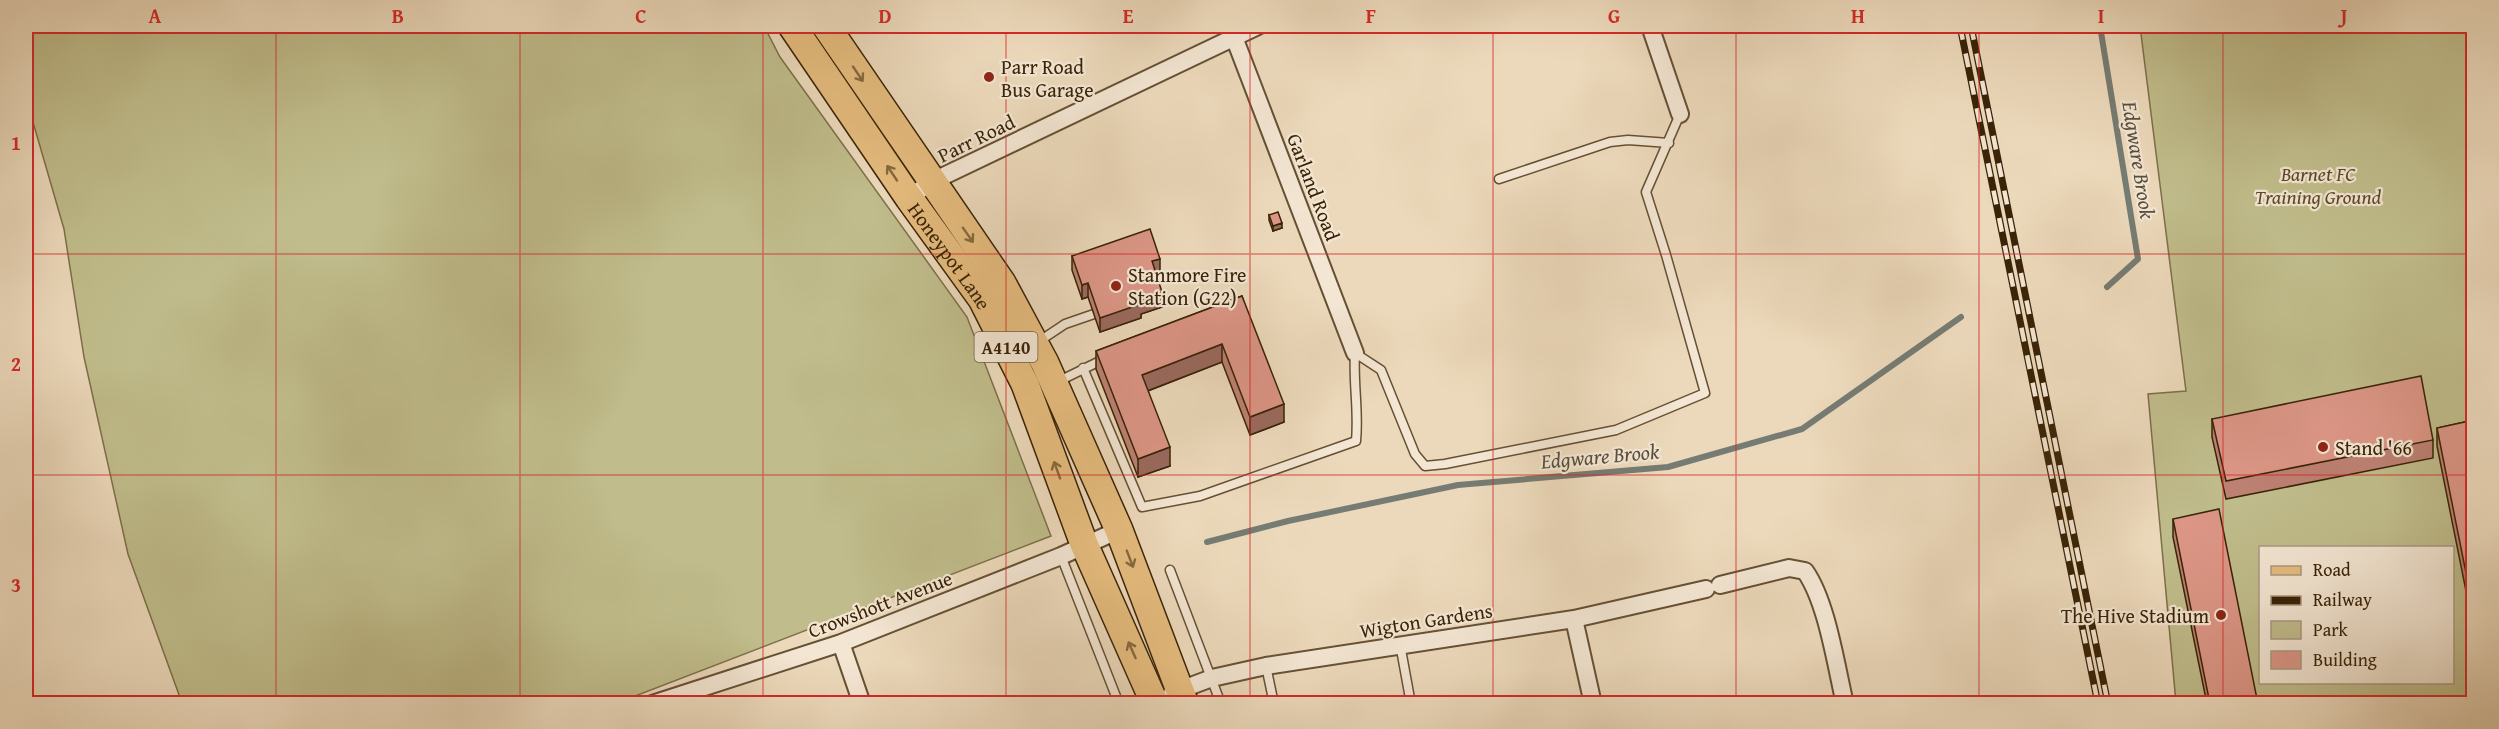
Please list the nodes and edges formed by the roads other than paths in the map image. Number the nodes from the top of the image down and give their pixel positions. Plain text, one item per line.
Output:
1 (792, 26) edge
2 (826, 26) edge
3 (1258, 26) edge
4 (1650, 26) edge
5 (1234, 37) junction
6 (1680, 114) joint
7 (1669, 143) junction
8 (1499, 179) dead end
9 (931, 182) junction
10 (909, 198) junction
11 (1094, 314) edge
12 (1035, 344) junction
13 (1355, 353) junction
14 (1102, 360) edge
15 (1083, 368) junction
16 (1042, 389) junction
17 (1119, 530) junction
18 (1072, 550) junction
19 (1170, 570) dead end
20 (1574, 619) junction
21 (842, 643) junction
22 (1400, 644) junction
23 (1266, 666) junction
24 (1212, 678) junction
25 (1183, 697) edge
26 (1155, 702) edge
27 (652, 704) edge
28 (862, 704) edge
29 (1119, 704) edge
30 (1221, 704) edge
31 (1274, 704) edge
32 (1411, 704) edge
33 (1593, 704) edge
34 (1845, 704) edge

10 -> 1 main road, Honeypot Lane / A4140
2 -> 9 main road, Honeypot Lane / A4140
3 - 5 street, Parr Road
4 - 6 street
5 - 9 street, Parr Road
5 - 13 street, Garland Road
6 - 7 lane
7 - 8 lane
7 - 13 lane
9 - 10 street, Parr Road
9 -> 12 main road, Honeypot Lane / A4140
10 - 16 main road, Honeypot Lane / A4140
11 - 12 lane
12 - 16 main road, Honeypot Lane / A4140
13 - 15 lane
14 - 15 lane
15 - 16 lane
16 - 17 main road, Honeypot Lane / A4140
18 -> 16 main road, Honeypot Lane / A4140
17 - 18 street, Crowshott Avenue
17 -> 25 main road, Honeypot Lane / A4140
18 - 21 street, Crowshott Avenue
26 -> 18 main road, Honeypot Lane / A4140
18 - 29 lane
19 - 24 lane
20 - 22 street, Wigton Gardens
20 - 33 street
20 - 34 street, Wigton Gardens
21 - 27 street, Crowshott Avenue
21 - 28 street
22 - 23 street, Wigton Gardens
22 - 32 lane
23 - 24 street, Wigton Gardens
23 - 31 lane
24 - 25 street, Wigton Gardens
24 - 30 lane
25 - 26 street, Wigton Gardens

